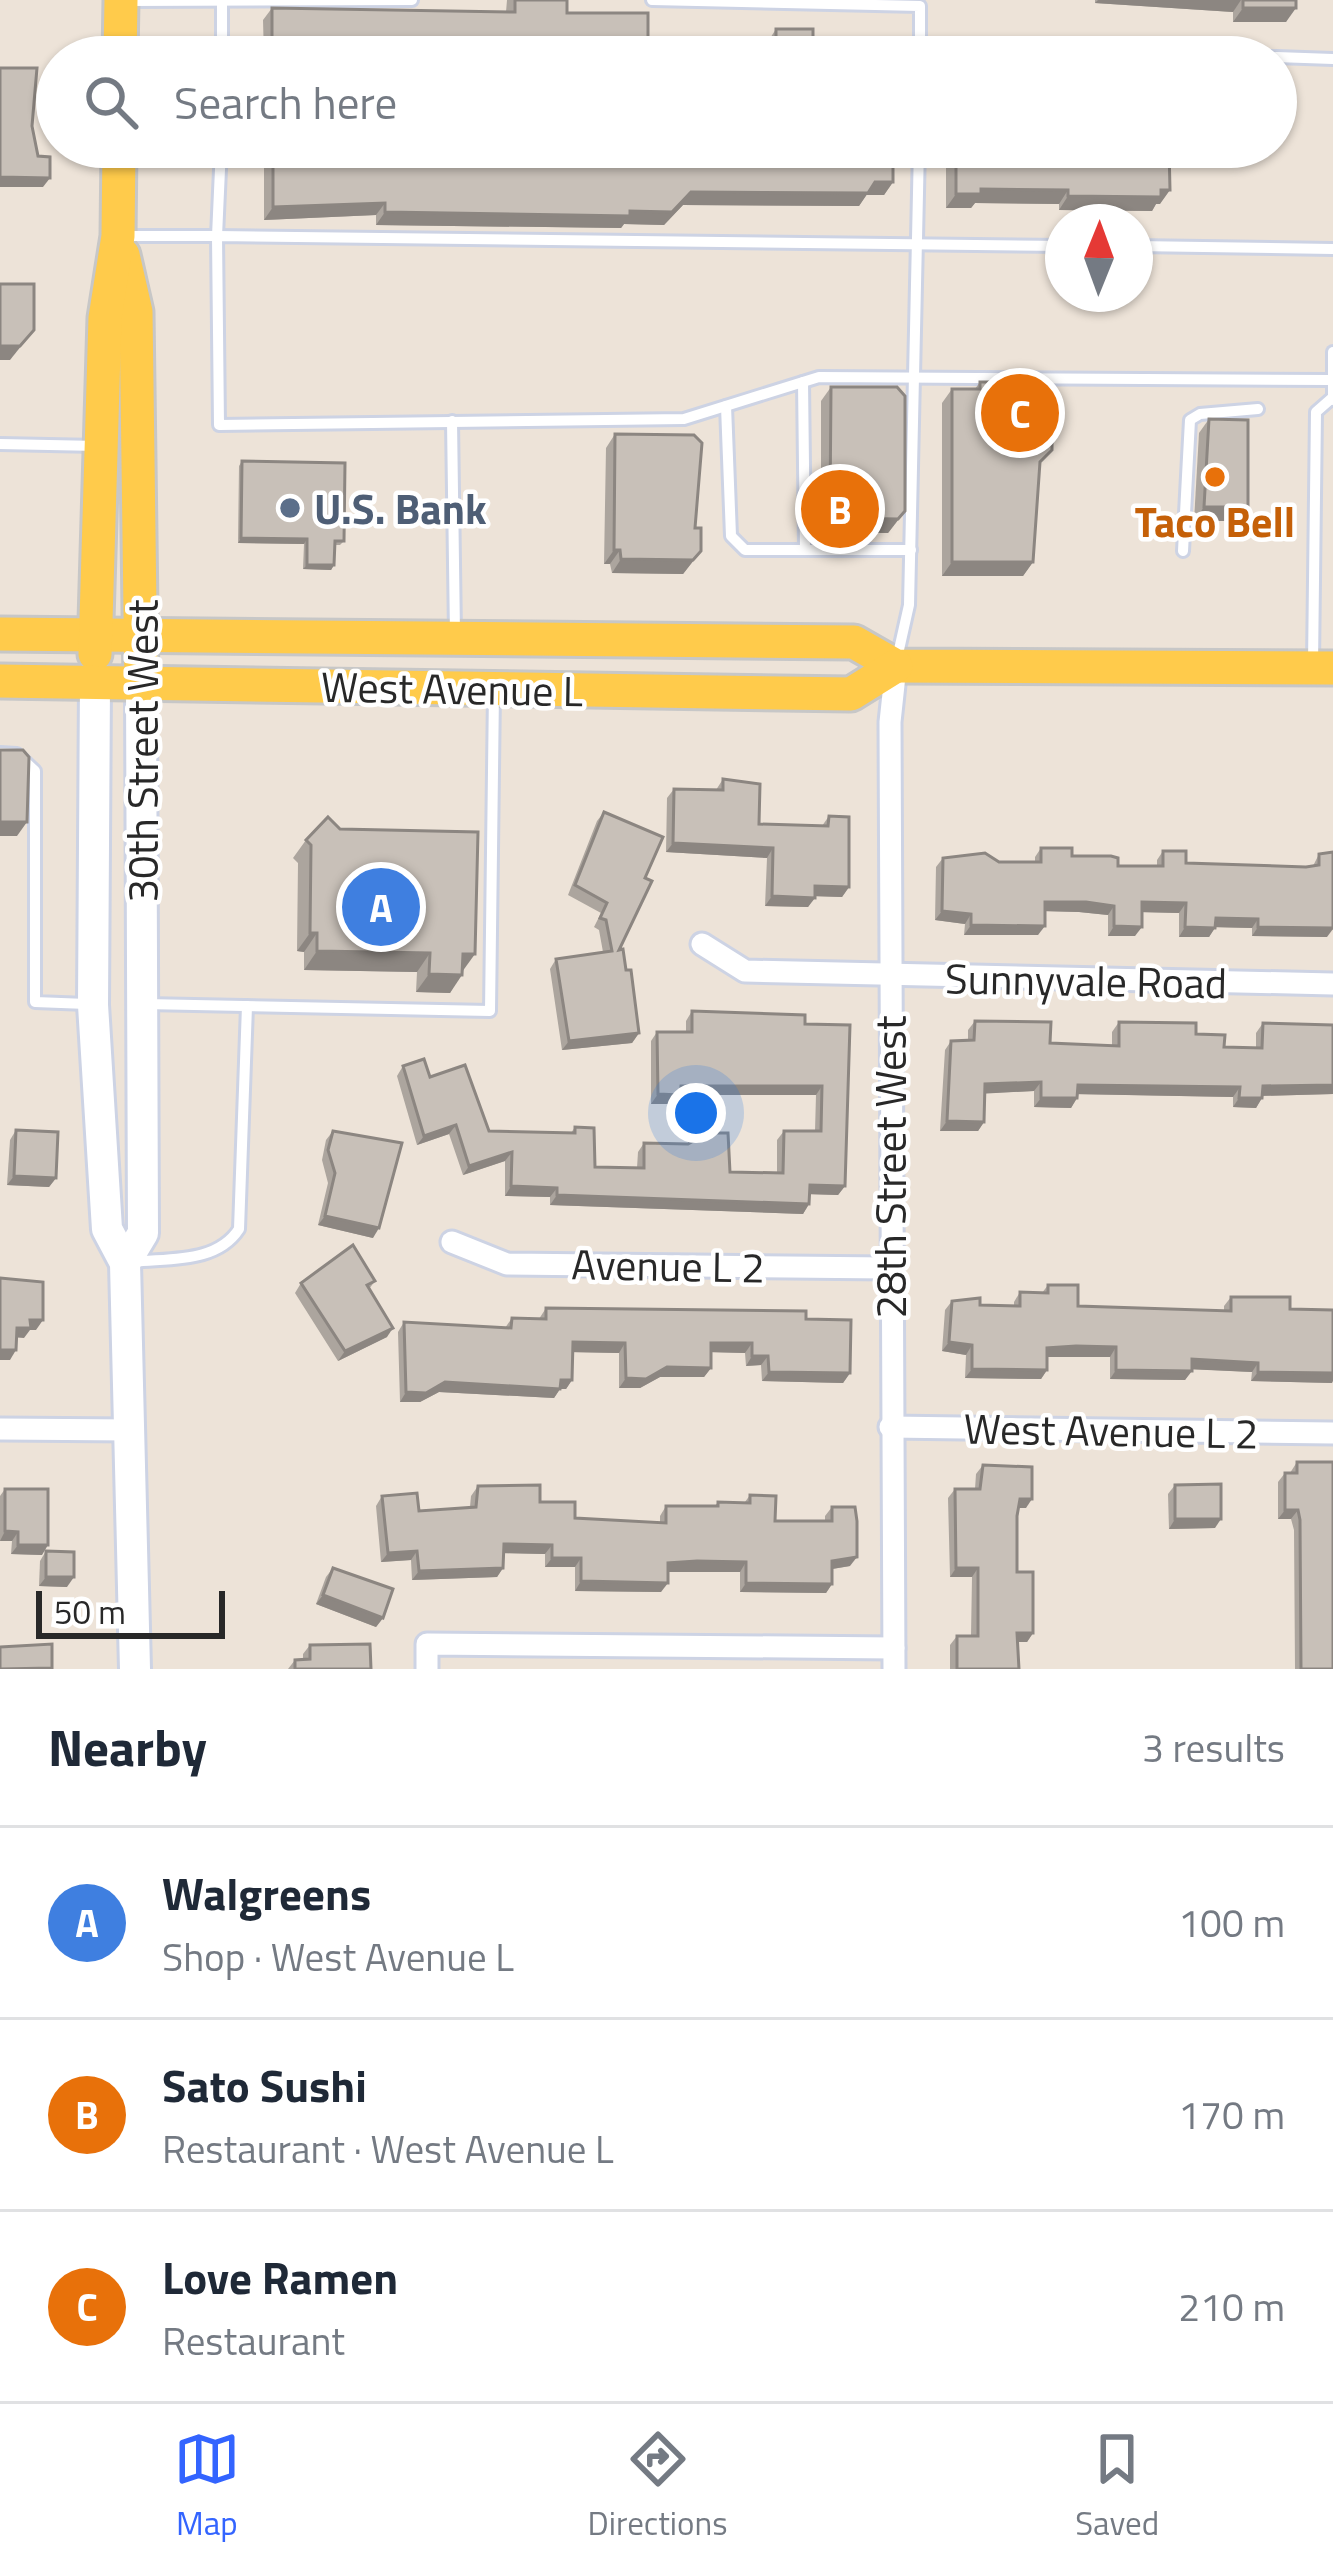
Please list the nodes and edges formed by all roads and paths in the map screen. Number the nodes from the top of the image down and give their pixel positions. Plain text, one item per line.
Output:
1 (412, 0) edge
2 (652, 0) edge
3 (121, 1) edge
4 (223, 1) edge
5 (120, 36) edge
6 (222, 36) edge
7 (920, 36) edge
8 (1297, 58) edge
9 (1333, 59) edge
10 (119, 168) edge
11 (220, 168) edge
12 (919, 168) edge
13 (118, 236) junction
14 (217, 236) junction
15 (918, 244) junction
16 (1045, 246) edge
17 (1153, 246) edge
18 (1333, 249) edge
19 (1333, 352) edge
20 (917, 377) junction
21 (1332, 380) edge
22 (803, 382) junction
23 (1332, 399) edge
24 (726, 406) junction
25 (1258, 409) dead end
26 (452, 422) junction
27 (0, 444) edge
28 (101, 446) junction
29 (805, 549) junction
30 (910, 550) junction
31 (1183, 551) dead end
32 (0, 634) edge
33 (95, 634) junction
34 (143, 634) junction
35 (455, 639) junction
36 (896, 666) junction
37 (1323, 668) edge
38 (0, 681) edge
39 (95, 683) junction
40 (141, 684) junction
41 (494, 688) junction
42 (0, 752) edge
43 (702, 944) dead end
44 (892, 977) junction
45 (1333, 985) edge
46 (142, 1004) junction
47 (93, 1005) junction
48 (247, 1006) junction
49 (452, 1242) dead end
50 (124, 1263) junction
51 (888, 1268) junction
52 (890, 1426) junction
53 (0, 1429) edge
54 (131, 1430) junction
55 (1333, 1433) edge
56 (894, 1659) edge
57 (135, 1669) edge
58 (428, 1669) edge

1 - 4 lane
2 - 7 lane
3 - 4 lane
3 - 5 main road
4 - 6 lane
8 - 9 lane
10 - 13 main road, 30th Street West
11 - 14 lane
12 - 15 lane
13 - 14 lane
13 - 28 main road, 30th Street West
13 - 34 main road, 30th Street West
14 - 15 lane
14 - 26 lane
15 - 16 lane
15 - 20 lane
17 - 18 lane
19 - 21 lane
20 - 21 lane
20 - 22 lane
20 - 30 lane
21 - 23 lane
22 - 24 lane
22 - 29 lane
23 - 37 lane
24 - 26 lane
24 - 29 lane
25 - 31 lane
26 - 35 lane
27 - 28 lane
28 - 33 main road, 30th Street West
29 - 30 lane
30 - 36 lane
32 - 33 main road, West Avenue L
33 - 34 main road, West Avenue L
33 - 39 main road, 30th Street West
34 - 35 main road, West Avenue L
34 - 40 main road, 30th Street West
35 - 36 main road, West Avenue L
36 - 37 main road, West Avenue L
36 - 41 main road, West Avenue L
36 - 44 street, 28th Street West
38 - 39 main road, West Avenue L
39 - 40 main road, West Avenue L
39 - 47 main road, 30th Street West
40 - 41 main road, West Avenue L
40 - 46 main road, 30th Street West
41 - 48 lane
42 - 47 lane
43 - 44 street, Sunnyvale Road
44 - 45 street, Sunnyvale Road
44 - 51 street, 28th Street West
46 - 48 lane
46 - 50 main road, 30th Street West
47 - 50 main road, 30th Street West
48 - 50 lane
49 - 51 street, Avenue L 2
50 - 54 main road, 30th Street West
51 - 52 street, 28th Street West
52 - 55 street, West Avenue L 2
52 - 56 street, 28th Street West
53 - 54 street
54 - 57 main road, 30th Street West
56 - 58 street

